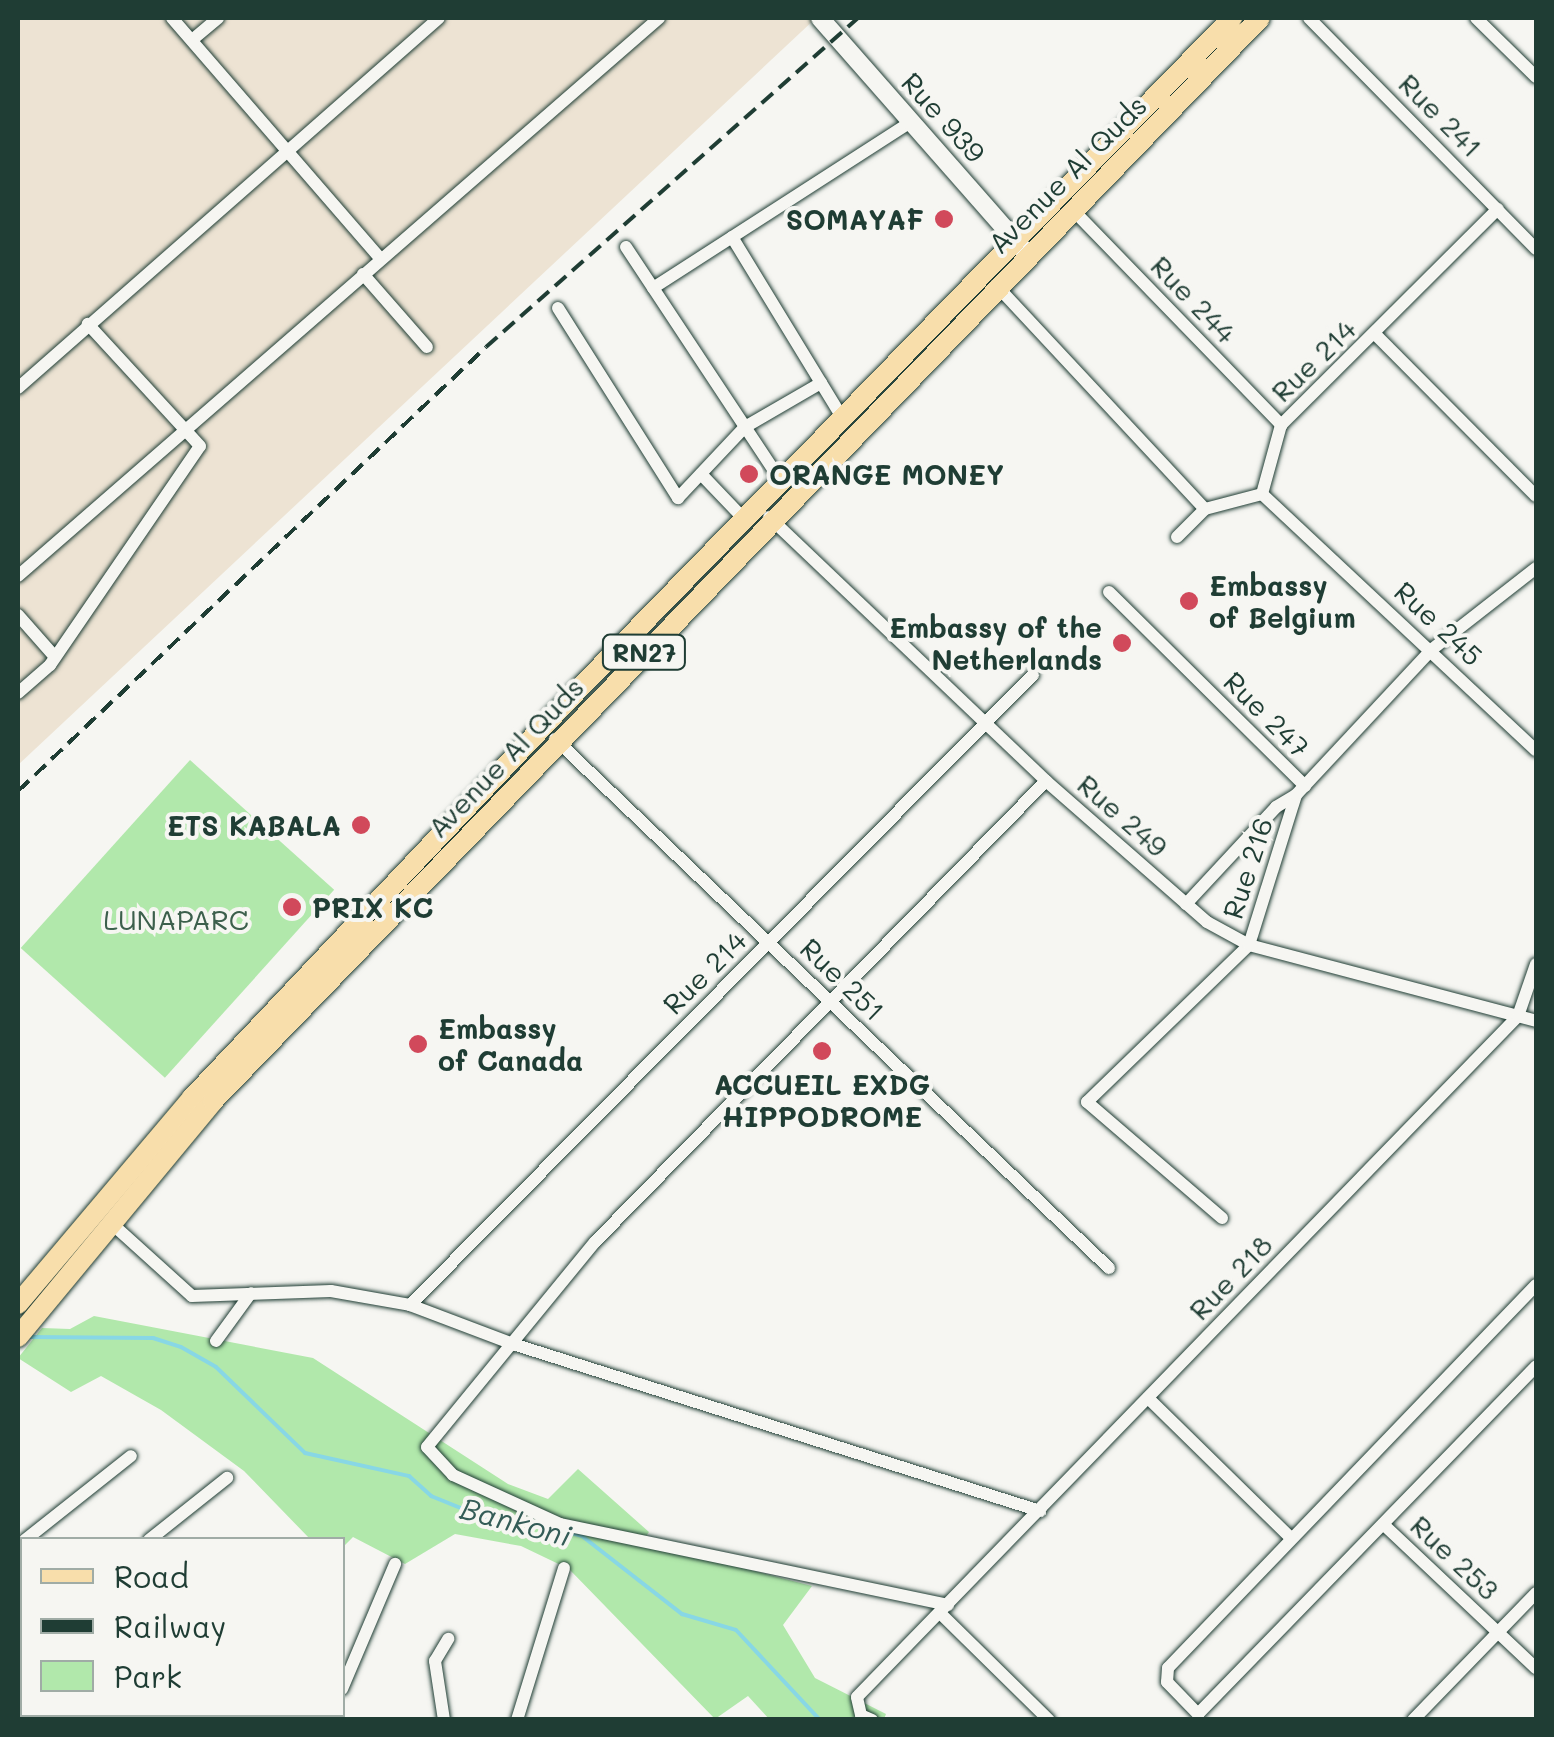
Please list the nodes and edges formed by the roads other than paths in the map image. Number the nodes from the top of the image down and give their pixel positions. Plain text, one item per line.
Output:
1 (172, 18) edge
2 (218, 18) edge
3 (439, 18) edge
4 (658, 18) edge
5 (820, 18) edge
6 (1232, 18) edge
7 (1260, 18) edge
8 (1309, 18) edge
9 (1476, 18) edge
10 (192, 40) junction
11 (1536, 76) edge
12 (911, 122) junction
13 (286, 150) junction
14 (1072, 209) junction
15 (1498, 209) junction
16 (732, 237) junction
17 (1021, 246) junction
18 (626, 247) dead end
19 (1536, 249) edge
20 (381, 259) junction
21 (364, 274) junction
22 (996, 285) junction
23 (653, 288) junction
24 (558, 308) dead end
25 (88, 324) junction
26 (1375, 334) junction
27 (427, 347) dead end
28 (821, 382) junction
29 (18, 388) edge
30 (842, 418) junction
31 (1281, 425) junction
32 (745, 427) junction
33 (185, 430) junction
34 (700, 474) junction
35 (781, 481) junction
36 (1262, 494) junction
37 (1536, 496) edge
38 (1205, 509) junction
39 (757, 515) junction
40 (1177, 537) dead end
41 (1536, 568) edge
42 (18, 576) edge
43 (1108, 592) dead end
44 (18, 615) edge
45 (1431, 650) junction
46 (55, 657) junction
47 (1033, 675) dead end
48 (18, 693) edge
49 (985, 723) junction
50 (550, 734) junction
51 (1536, 750) edge
52 (1046, 781) junction
53 (1300, 791) junction
54 (1186, 904) junction
55 (768, 942) junction
56 (1248, 946) junction
57 (1536, 964) edge
58 (830, 1001) junction
59 (1518, 1016) junction
60 (1536, 1021) edge
61 (1222, 1218) dead end
62 (110, 1222) junction
63 (1109, 1268) dead end
64 (1536, 1285) edge
65 (251, 1293) junction
66 (30, 1298) edge
67 (410, 1305) junction
68 (18, 1337) edge
69 (216, 1341) dead end
70 (516, 1345) junction
71 (1536, 1366) edge
72 (1148, 1398) junction
73 (131, 1456) dead end
74 (227, 1478) dead end
75 (1040, 1510) junction
76 (1383, 1524) junction
77 (28, 1537) edge
78 (153, 1537) edge
79 (1291, 1538) junction
80 (396, 1564) dead end
81 (564, 1568) dead end
82 (1536, 1593) edge
83 (944, 1608) junction
84 (1499, 1631) junction
85 (448, 1639) dead end
86 (1536, 1668) edge
87 (345, 1682) edge
88 (1196, 1717) edge
89 (444, 1720) edge
90 (517, 1720) edge
91 (872, 1720) edge
92 (1049, 1720) edge
93 (1413, 1720) edge

1 - 10 street
2 - 10 street
3 - 13 street
4 - 20 street
5 - 12 main road, Rue 939
6 - 17 main road, Avenue Al Quds / RN27
7 - 14 main road, Avenue Al Quds / RN27
8 - 15 street, Rue 241
9 - 11 street
10 - 13 street
12 - 16 street
12 - 17 main road, Rue 939
13 - 20 street
13 - 25 street
14 - 17 main road, Avenue Al Quds / RN27
14 - 31 street, Rue 244
15 - 19 street, Rue 241
15 - 26 street, Rue 214
16 - 23 street
16 - 28 street
17 - 22 main road, Avenue Al Quds / RN27
17 - 30 main road, Avenue Al Quds / RN27
18 - 23 street
20 - 21 street
21 - 27 street
21 - 33 street
22 - 38 street
22 - 39 main road, Avenue Al Quds / RN27
23 - 32 street
24 - 34 street
25 - 29 street
25 - 33 street
26 - 31 street, Rue 214
26 - 37 street
28 - 30 street
28 - 32 street
30 - 35 main road, Avenue Al Quds / RN27
31 - 36 street, Rue 214
32 - 34 street
32 - 35 street
33 - 42 street
33 - 46 street
34 - 39 street, Rue 249
35 - 39 main road, Avenue Al Quds / RN27
36 - 38 street
36 - 45 street, Rue 245
38 - 40 street
39 - 49 street, Rue 249
39 - 50 main road, Avenue Al Quds / RN27
41 - 45 street, Rue 216
43 - 53 street, Rue 247
44 - 46 street
45 - 51 street, Rue 245
45 - 53 street, Rue 216
46 - 48 street
47 - 49 street, Rue 214
49 - 52 street, Rue 249
49 - 55 street, Rue 214
50 - 55 street, Rue 251
50 - 62 main road, Avenue Al Quds / RN27
50 - 66 main road, Avenue Al Quds / RN27
52 - 54 street, Rue 249
52 - 58 street
53 - 54 street
53 - 56 street, Rue 216
54 - 56 street, Rue 249
55 - 58 street, Rue 251
55 - 67 street, Rue 214
56 - 59 street, Rue 249
56 - 61 street, Rue 216
57 - 59 street, Rue 218
58 - 63 street, Rue 251
58 - 70 street
59 - 60 street, Rue 249
59 - 72 street, Rue 218
62 - 65 street
62 - 66 main road, Avenue Al Quds / RN27
64 - 79 street
65 - 67 street
65 - 69 street
66 - 68 main road, Avenue Al Quds / RN27
67 - 70 street
70 - 75 street
70 - 83 street
71 - 76 street
72 - 75 street, Rue 218
72 - 79 street
73 - 77 street
74 - 78 street
75 - 83 street, Rue 218
76 - 84 street, Rue 253
76 - 88 street
79 - 88 street
80 - 87 street
81 - 90 street
82 - 84 street
83 - 91 street, Rue 218
83 - 92 street
84 - 86 street, Rue 253
84 - 93 street
85 - 89 street

